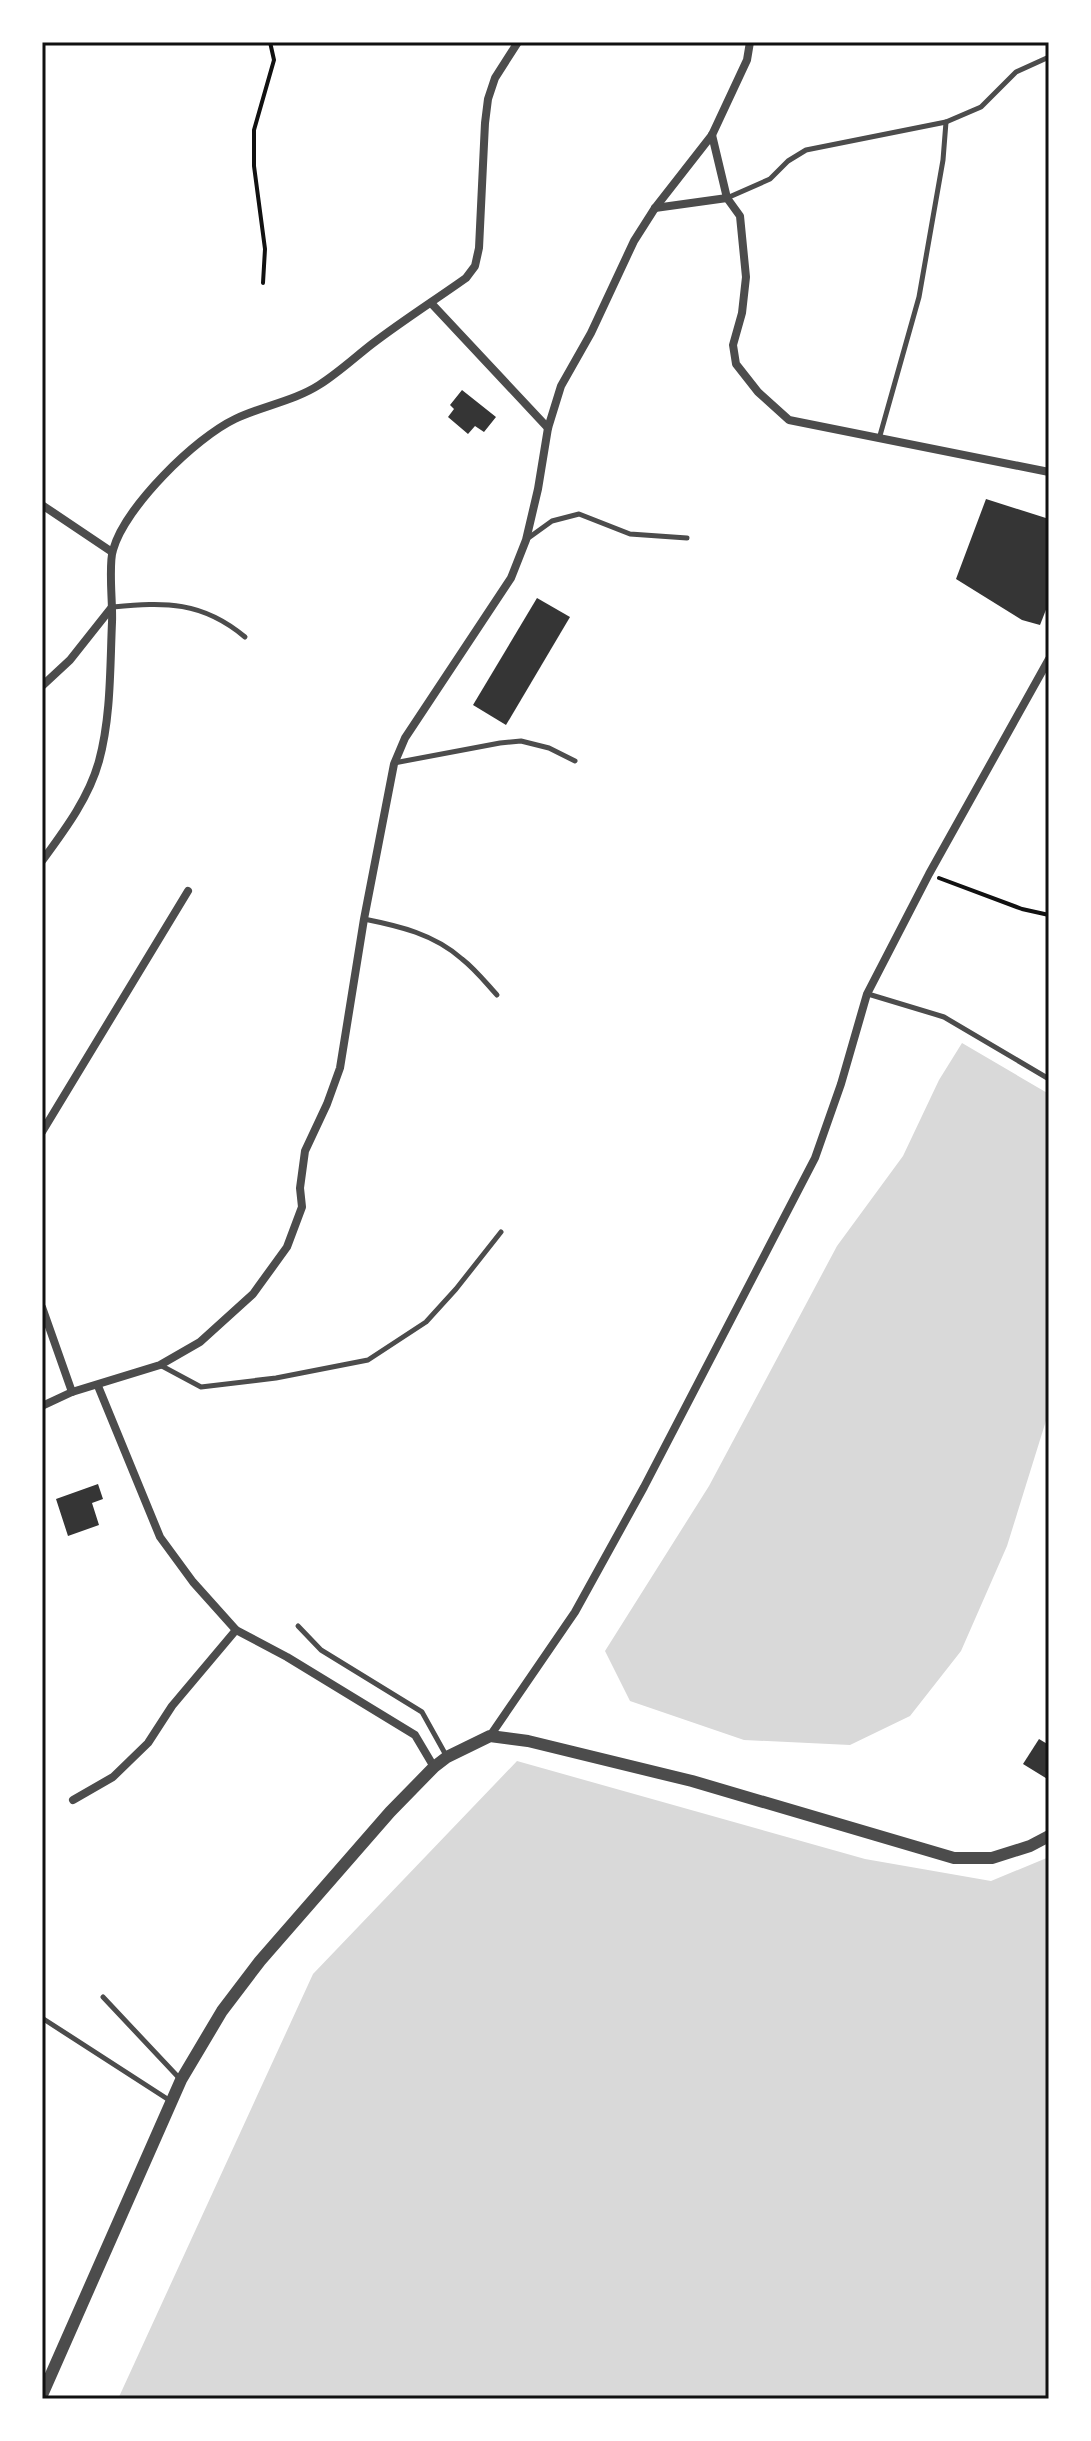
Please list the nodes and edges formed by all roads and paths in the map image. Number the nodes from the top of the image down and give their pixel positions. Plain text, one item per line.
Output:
1 (270, 42) edge
2 (518, 42) edge
3 (750, 42) edge
4 (1049, 57) edge
5 (946, 122) junction
6 (712, 135) junction
7 (727, 198) junction
8 (655, 208) junction
9 (263, 283) dead end
10 (431, 303) junction
11 (548, 428) junction
12 (879, 440) junction
13 (1049, 472) edge
14 (42, 505) edge
15 (687, 538) dead end
16 (526, 540) junction
17 (112, 552) junction
18 (113, 607) junction
19 (245, 637) dead end
20 (1049, 659) edge
21 (42, 686) edge
22 (575, 761) dead end
23 (394, 764) junction
24 (42, 861) edge
25 (929, 874) junction
26 (188, 891) dead end
27 (1049, 915) edge
28 (364, 919) junction
29 (867, 994) junction
30 (497, 995) dead end
31 (1049, 1079) edge
32 (42, 1132) edge
33 (501, 1232) dead end
34 (42, 1307) edge
35 (160, 1365) junction
36 (98, 1386) junction
37 (72, 1392) junction
38 (42, 1406) edge
39 (298, 1626) dead end
40 (236, 1630) junction
41 (490, 1736) junction
42 (447, 1757) junction
43 (434, 1767) junction
44 (73, 1800) dead end
45 (1049, 1836) edge
46 (103, 1997) dead end
47 (42, 2018) edge
48 (181, 2080) junction
49 (171, 2102) junction
50 (42, 2395) edge

1 - 9 path
2 - 10 street
3 - 6 street
4 - 5 lane
5 - 7 lane
5 - 12 lane
6 - 7 street
6 - 8 street
7 - 8 street
7 - 12 street
8 - 11 street
10 - 11 street
10 - 17 street
11 - 16 street
12 - 13 street
14 - 17 street
15 - 16 lane
16 - 23 street
17 - 18 street
18 - 19 lane
18 - 21 street
18 - 24 street
20 - 25 street
22 - 23 lane
23 - 28 street
25 - 27 path
25 - 29 street
26 - 32 street
28 - 30 lane
28 - 35 street
29 - 31 lane
29 - 41 street
33 - 35 lane
34 - 37 street
35 - 36 street
36 - 37 street
36 - 40 street
37 - 38 street
39 - 42 lane
40 - 43 street
40 - 44 street
41 - 42 street
41 - 45 street
42 - 43 street
43 - 48 street
46 - 48 lane
47 - 49 lane
48 - 49 street
49 - 50 street

